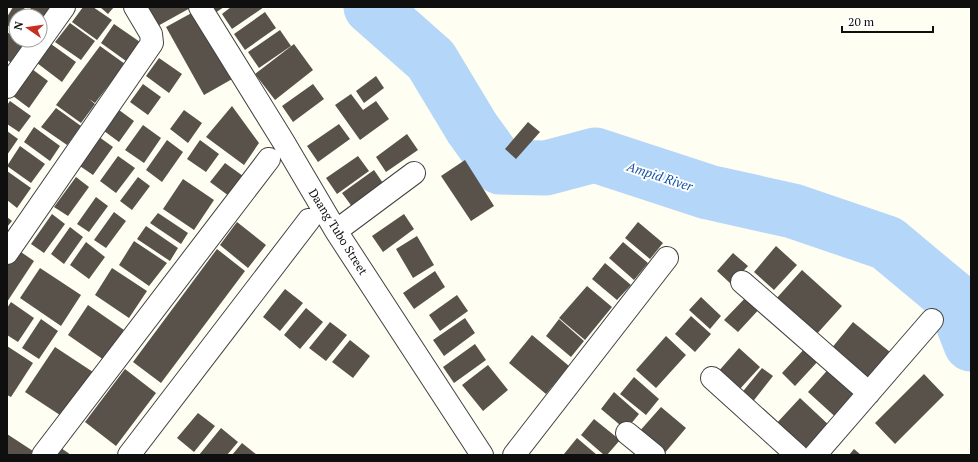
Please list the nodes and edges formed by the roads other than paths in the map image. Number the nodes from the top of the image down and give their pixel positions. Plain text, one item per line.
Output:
1 (64, 7) edge
2 (135, 7) edge
3 (200, 7) edge
4 (7, 87) edge
5 (269, 159) dead end
6 (414, 173) dead end
7 (309, 220) dead end
8 (336, 230) junction
9 (7, 253) edge
10 (667, 258) dead end
11 (742, 282) dead end
12 (932, 320) dead end
13 (712, 378) dead end
14 (869, 393) junction
15 (627, 433) dead end
16 (43, 455) edge
17 (129, 455) edge
18 (482, 455) edge
19 (514, 455) edge
20 (654, 455) edge
21 (797, 455) edge
22 (815, 455) edge

1 - 4 street
2 - 9 street
3 - 8 street, Daang Tubo Street
5 - 16 street
6 - 8 street
7 - 17 street
8 - 18 street, Daang Tubo Street
10 - 19 street
11 - 14 street
12 - 14 street
13 - 21 street
14 - 22 street
15 - 20 street

